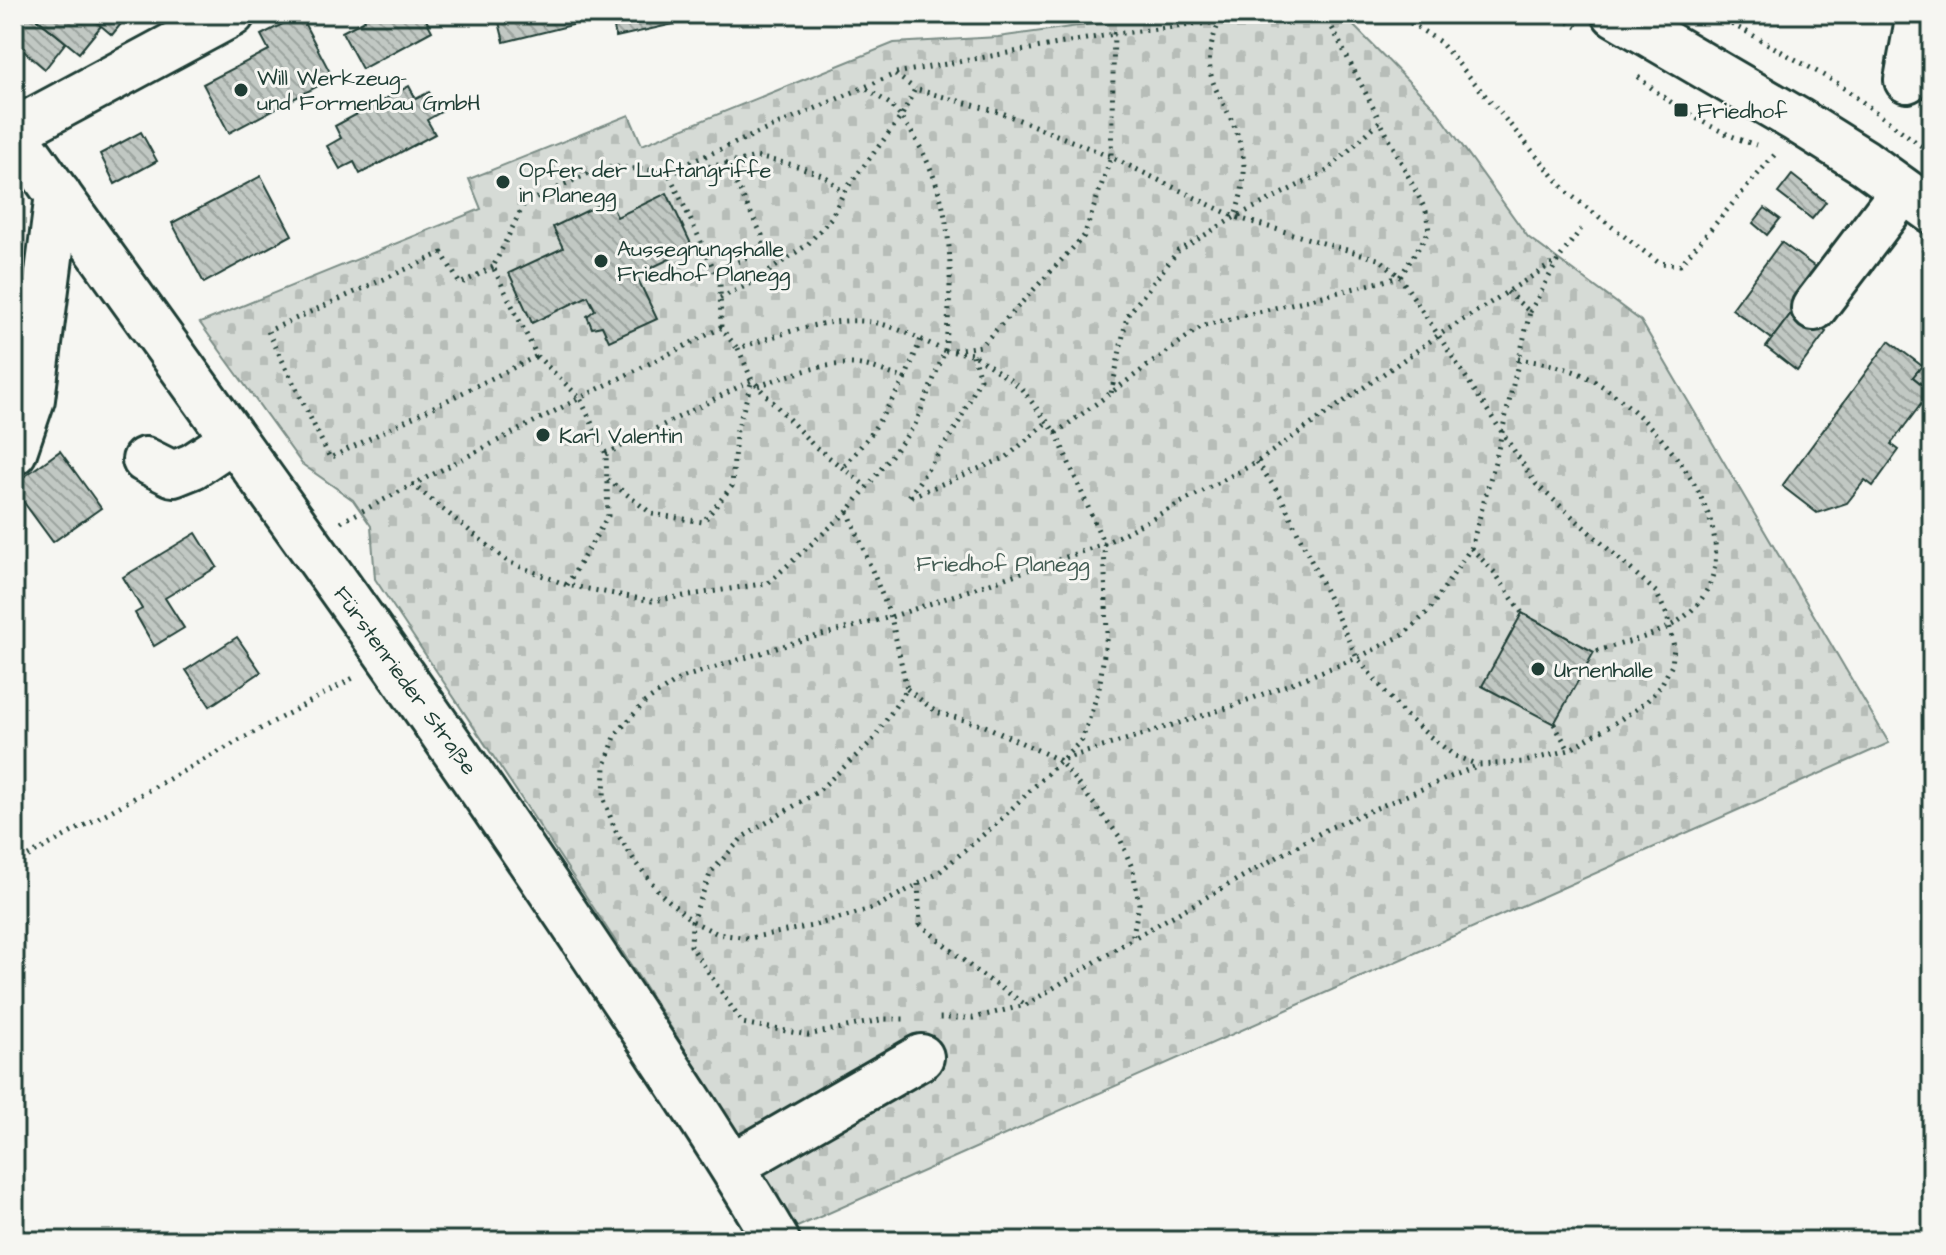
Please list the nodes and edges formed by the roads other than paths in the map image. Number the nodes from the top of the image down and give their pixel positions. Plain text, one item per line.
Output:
1 (232, 14) edge
2 (1615, 14) edge
3 (1919, 14) edge
4 (1907, 80) dead end
5 (14, 132) edge
6 (58, 194) junction
7 (1918, 201) edge
8 (1814, 308) dead end
9 (232, 440) junction
10 (14, 452) edge
11 (145, 460) dead end
12 (922, 1031) road end
13 (733, 1165) junction
14 (777, 1241) edge

1 - 5 street
2 - 7 street
3 - 4 street
5 - 6 street, Fürstenrieder Straße
6 - 9 street, Fürstenrieder Straße
6 - 10 street
7 - 8 street
9 - 11 street
9 - 13 street, Fürstenrieder Straße
12 - 13 street
13 - 14 street, Fürstenrieder Straße

